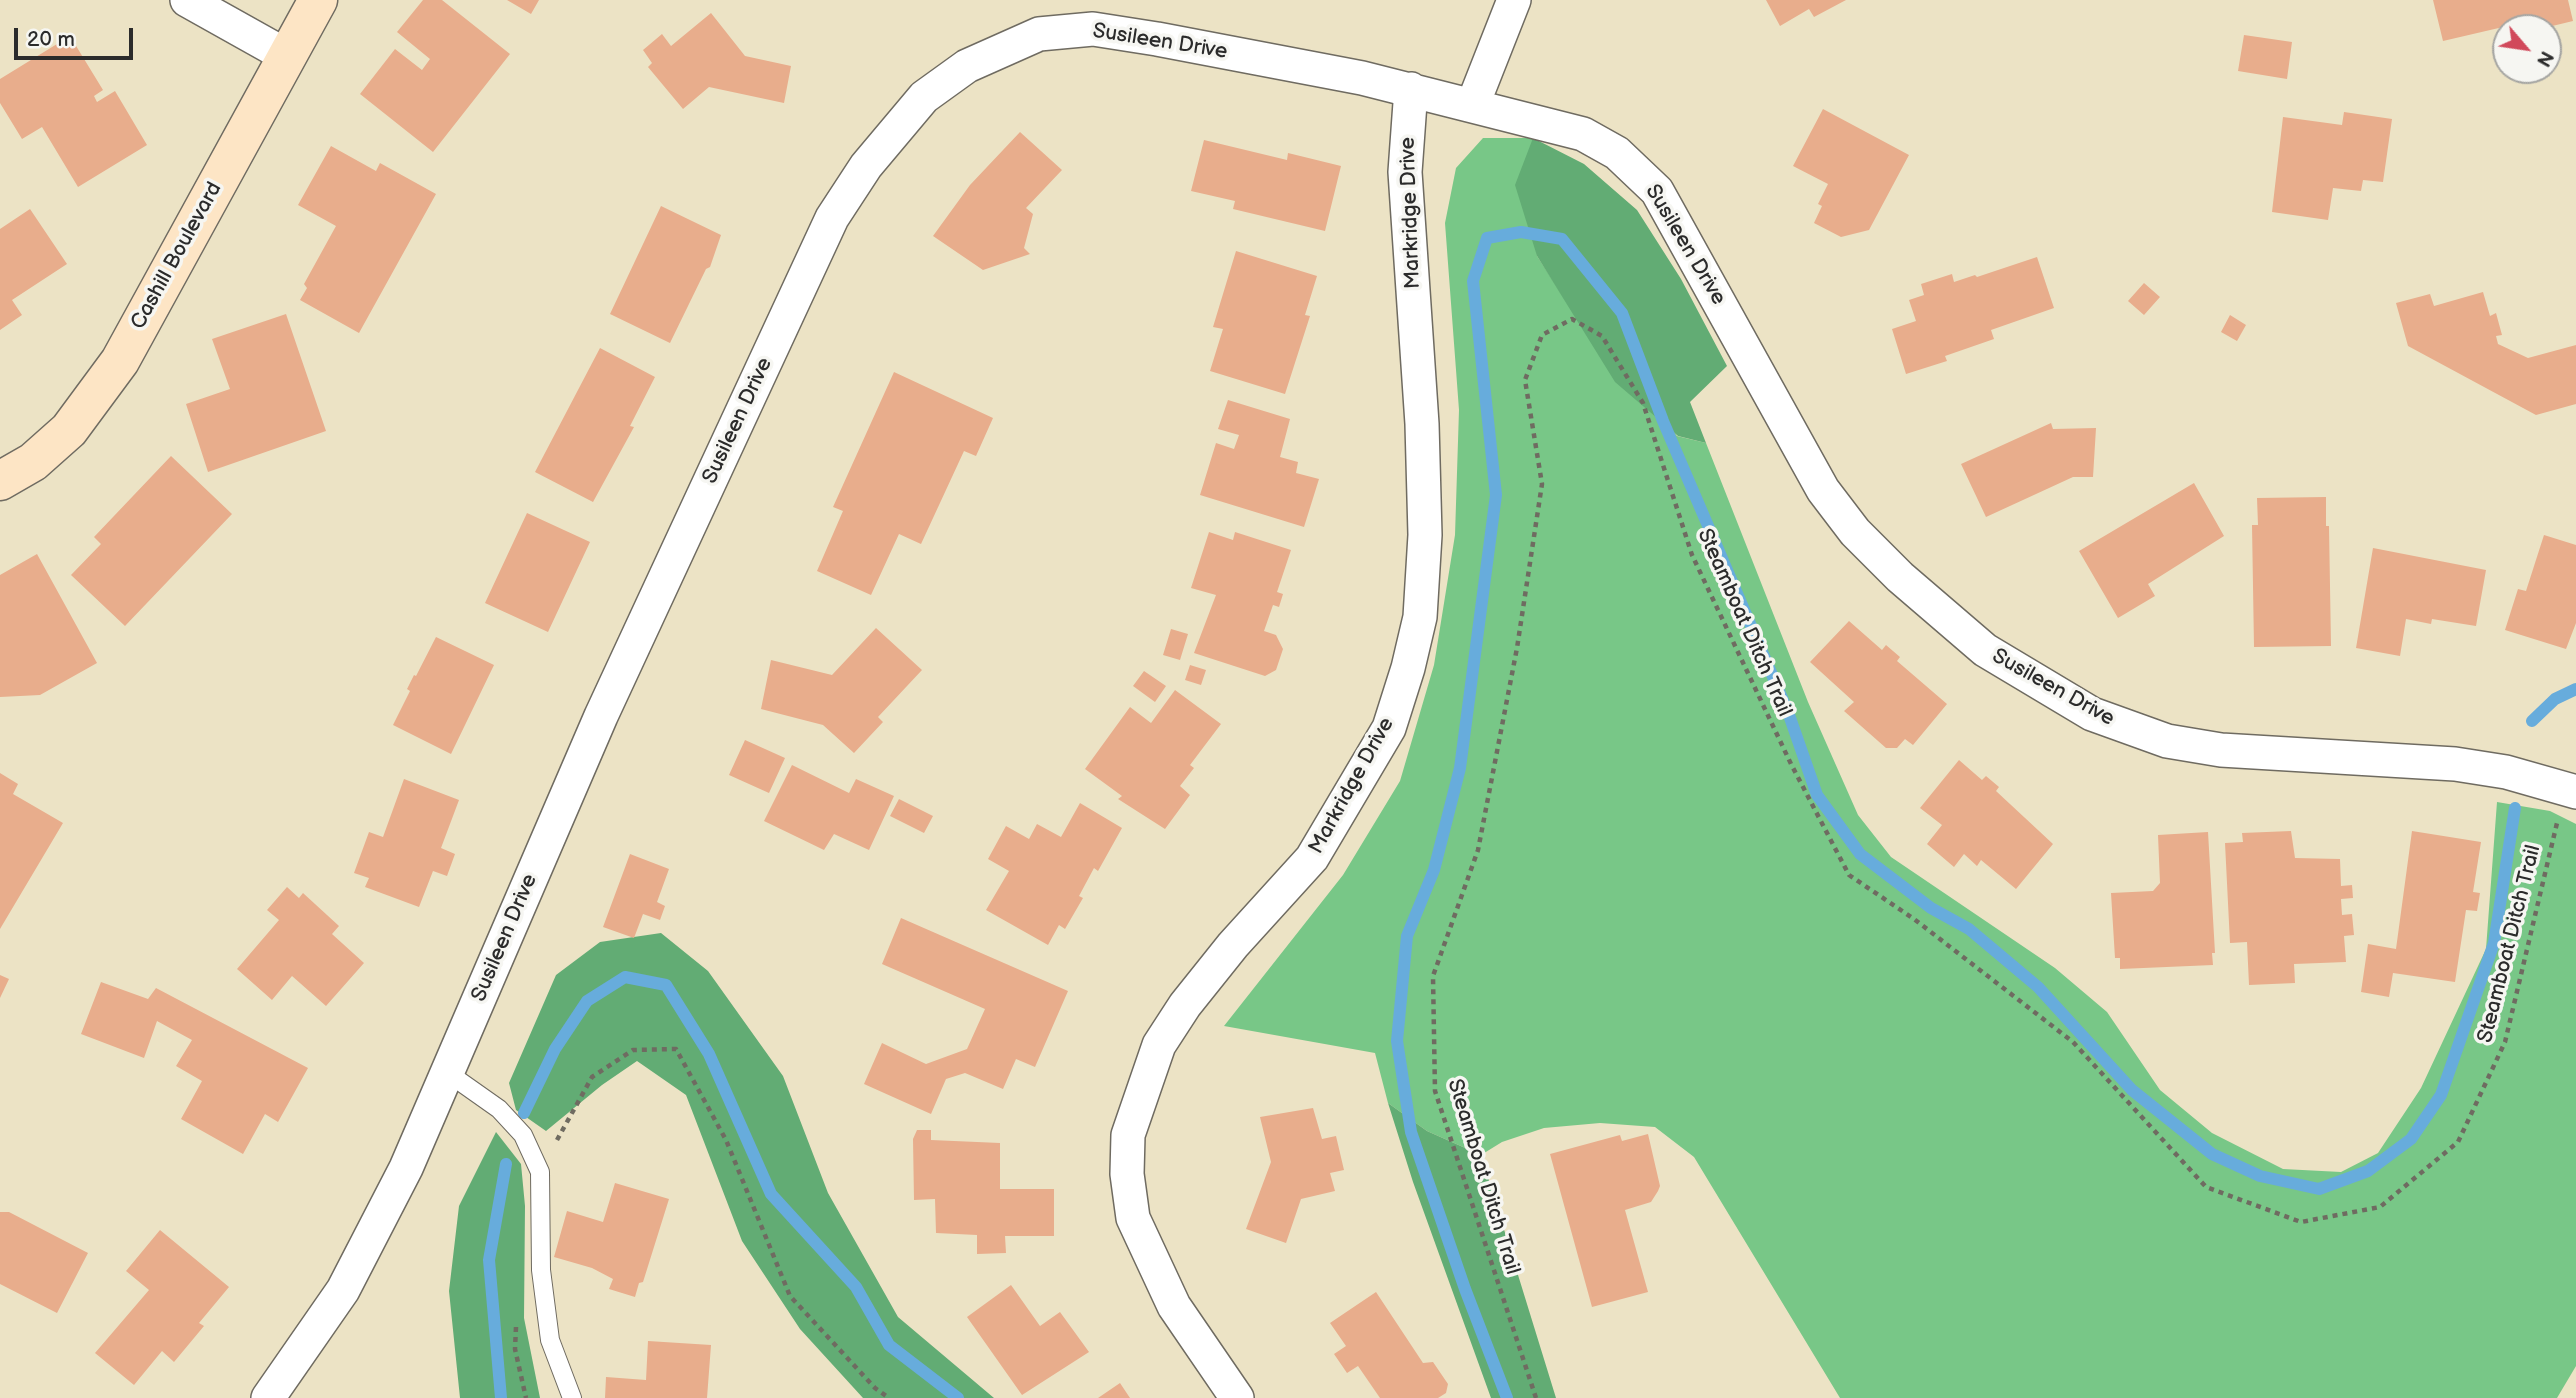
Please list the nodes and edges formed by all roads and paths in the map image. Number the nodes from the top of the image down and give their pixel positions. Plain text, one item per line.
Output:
1 (187, 0) edge
2 (318, 0) edge
3 (1514, 0) edge
4 (288, 56) junction
5 (1411, 89) junction
6 (1474, 104) junction
7 (0, 481) edge
8 (2571, 791) edge
9 (449, 1073) junction
10 (540, 1172) junction
11 (517, 1324) dead end
12 (268, 1398) edge
13 (526, 1398) edge
14 (572, 1398) edge
15 (889, 1398) edge
16 (1237, 1398) edge
17 (1536, 1398) edge

1 - 4 street
2 - 4 street, Cashill Boulevard
3 - 6 street
4 - 7 street, Cashill Boulevard
5 - 6 street, Susileen Drive
5 - 9 street, Susileen Drive
5 - 16 street, Markridge Drive
6 - 8 street, Susileen Drive
8 - 17 path, Steamboat Ditch Trail
9 - 10 lane
9 - 12 street, Susileen Drive
10 - 14 lane
10 - 15 path
11 - 13 path

